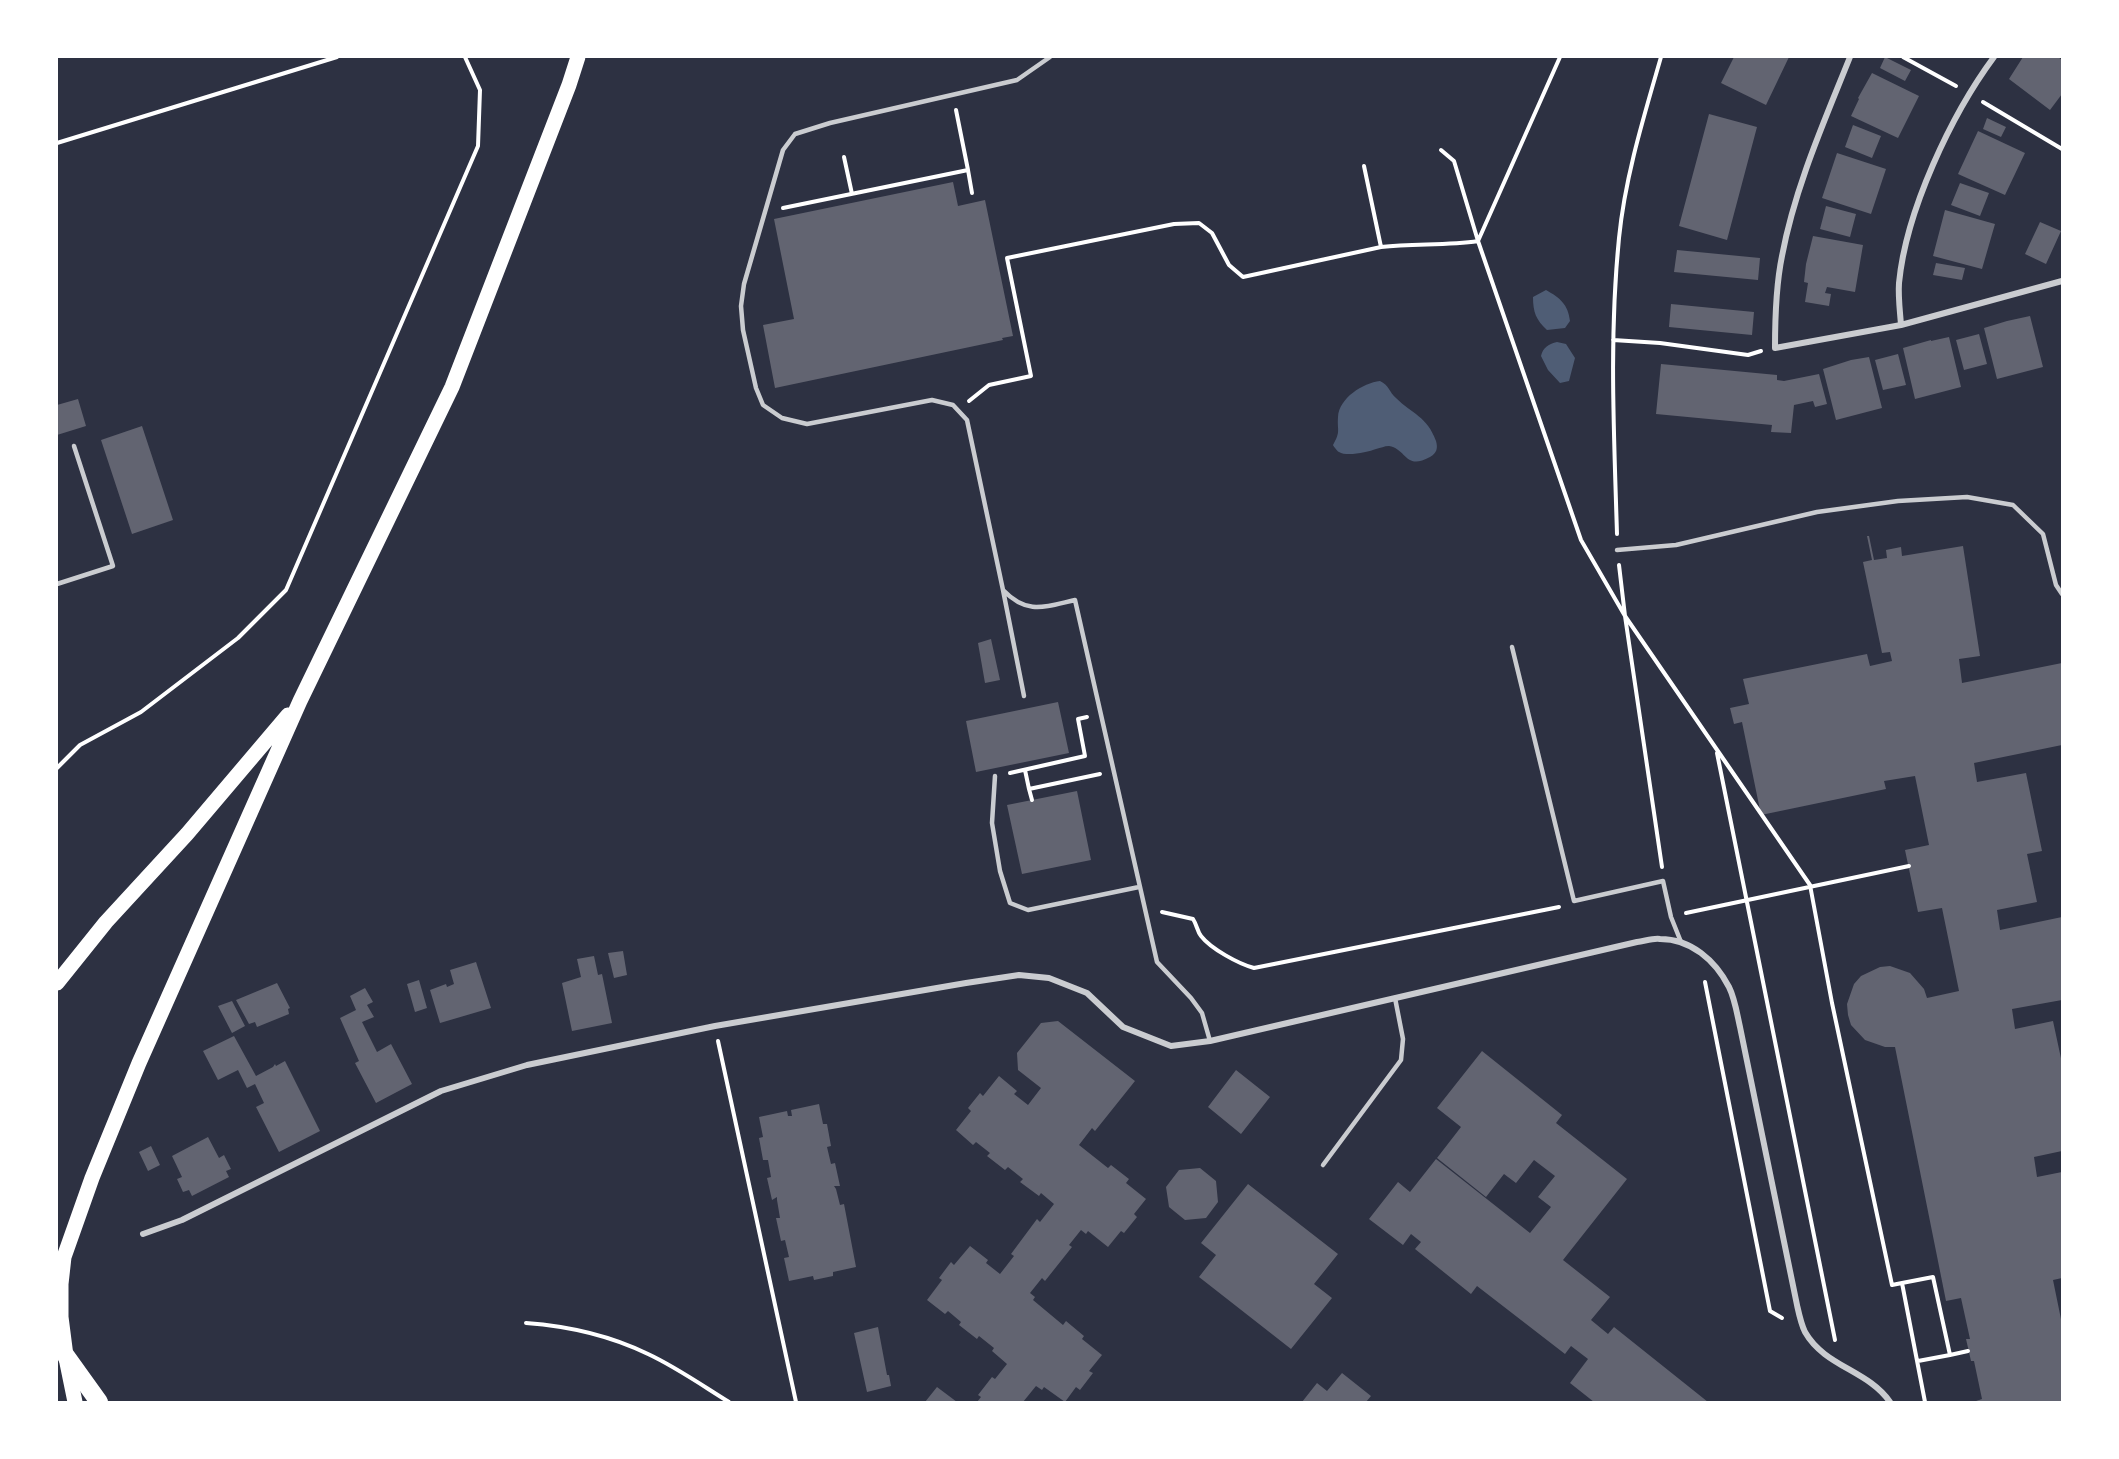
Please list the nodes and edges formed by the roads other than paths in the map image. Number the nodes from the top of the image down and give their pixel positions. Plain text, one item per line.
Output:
1 (578, 57) edge
2 (1050, 57) edge
3 (1850, 57) edge
4 (1994, 57) edge
5 (2062, 281) edge
6 (1901, 325) junction
7 (74, 446) dead end
8 (1617, 550) road end
9 (57, 584) edge
10 (1003, 590) junction
11 (2062, 594) edge
12 (1512, 647) dead end
13 (1024, 696) dead end
14 (300, 701) junction
15 (995, 776) road end
16 (1139, 887) junction
17 (1681, 942) junction
18 (57, 983) edge
19 (1395, 998) junction
20 (1210, 1041) junction
21 (1323, 1165) dead end
22 (144, 1234) dead end
23 (61, 1349) edge
24 (75, 1402) edge
25 (99, 1402) edge
26 (1890, 1402) edge

1 - 14 main road
2 - 10 lane
3 - 6 street
4 - 6 street
5 - 6 street
7 - 9 lane
8 - 11 lane
10 - 13 lane
10 - 16 lane
12 - 17 lane
14 - 18 main road
14 - 23 main road
15 - 16 lane
16 - 20 lane
17 - 19 street
17 - 26 street
19 - 20 street
19 - 21 lane
20 - 22 street
23 - 24 main road
23 - 25 highway

